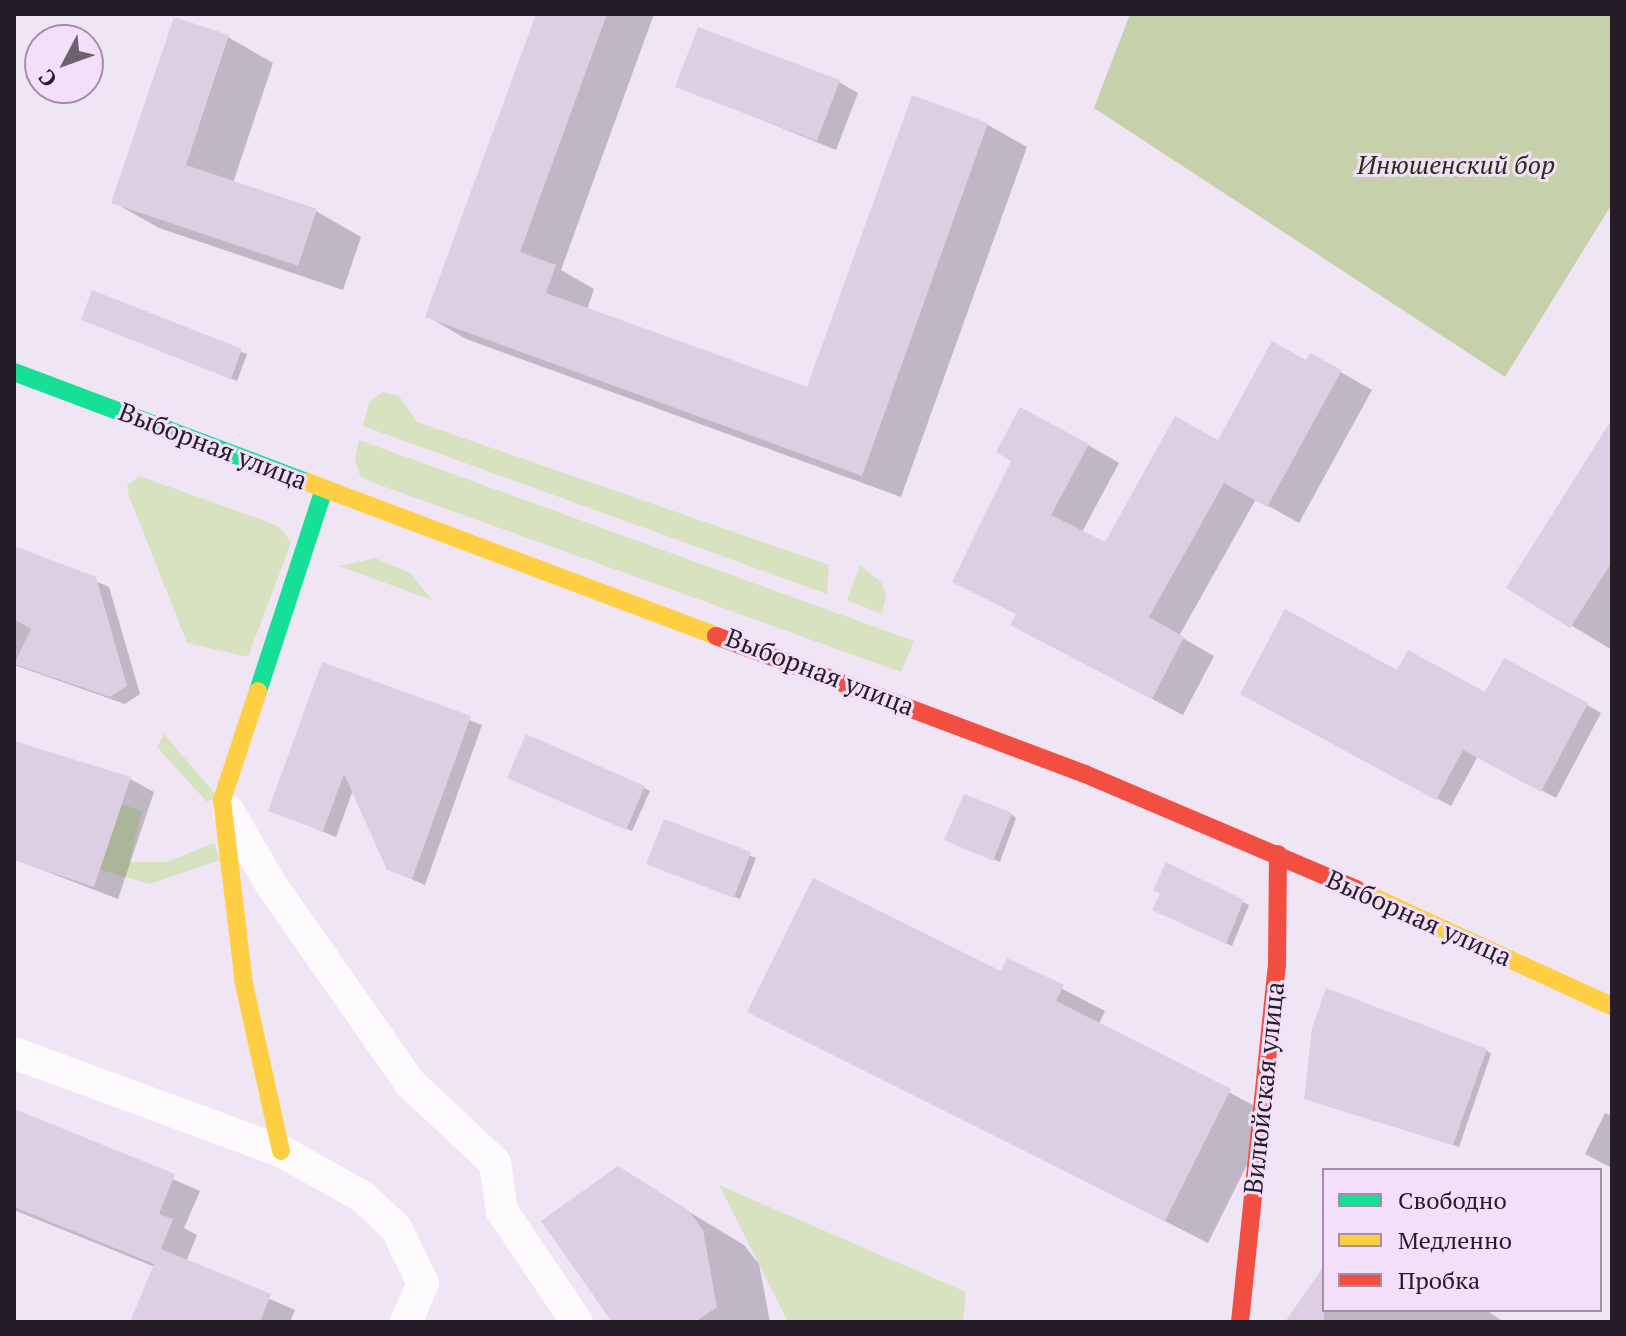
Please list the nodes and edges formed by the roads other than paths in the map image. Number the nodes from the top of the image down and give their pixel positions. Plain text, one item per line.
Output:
1 (14, 372) edge
2 (324, 489) junction
3 (222, 800) junction
4 (1278, 854) junction
5 (1612, 1006) edge
6 (14, 1053) edge
7 (281, 1151) junction
8 (406, 1322) edge
9 (577, 1322) edge
10 (1240, 1322) edge

1 - 2 main road, Выборная улица
2 - 3 main road
2 - 4 main road, Выборная улица
3 - 7 main road
3 - 9 street
4 - 5 main road, Выборная улица
4 - 10 main road, Вилюйская улица
6 - 7 street
7 - 8 street

